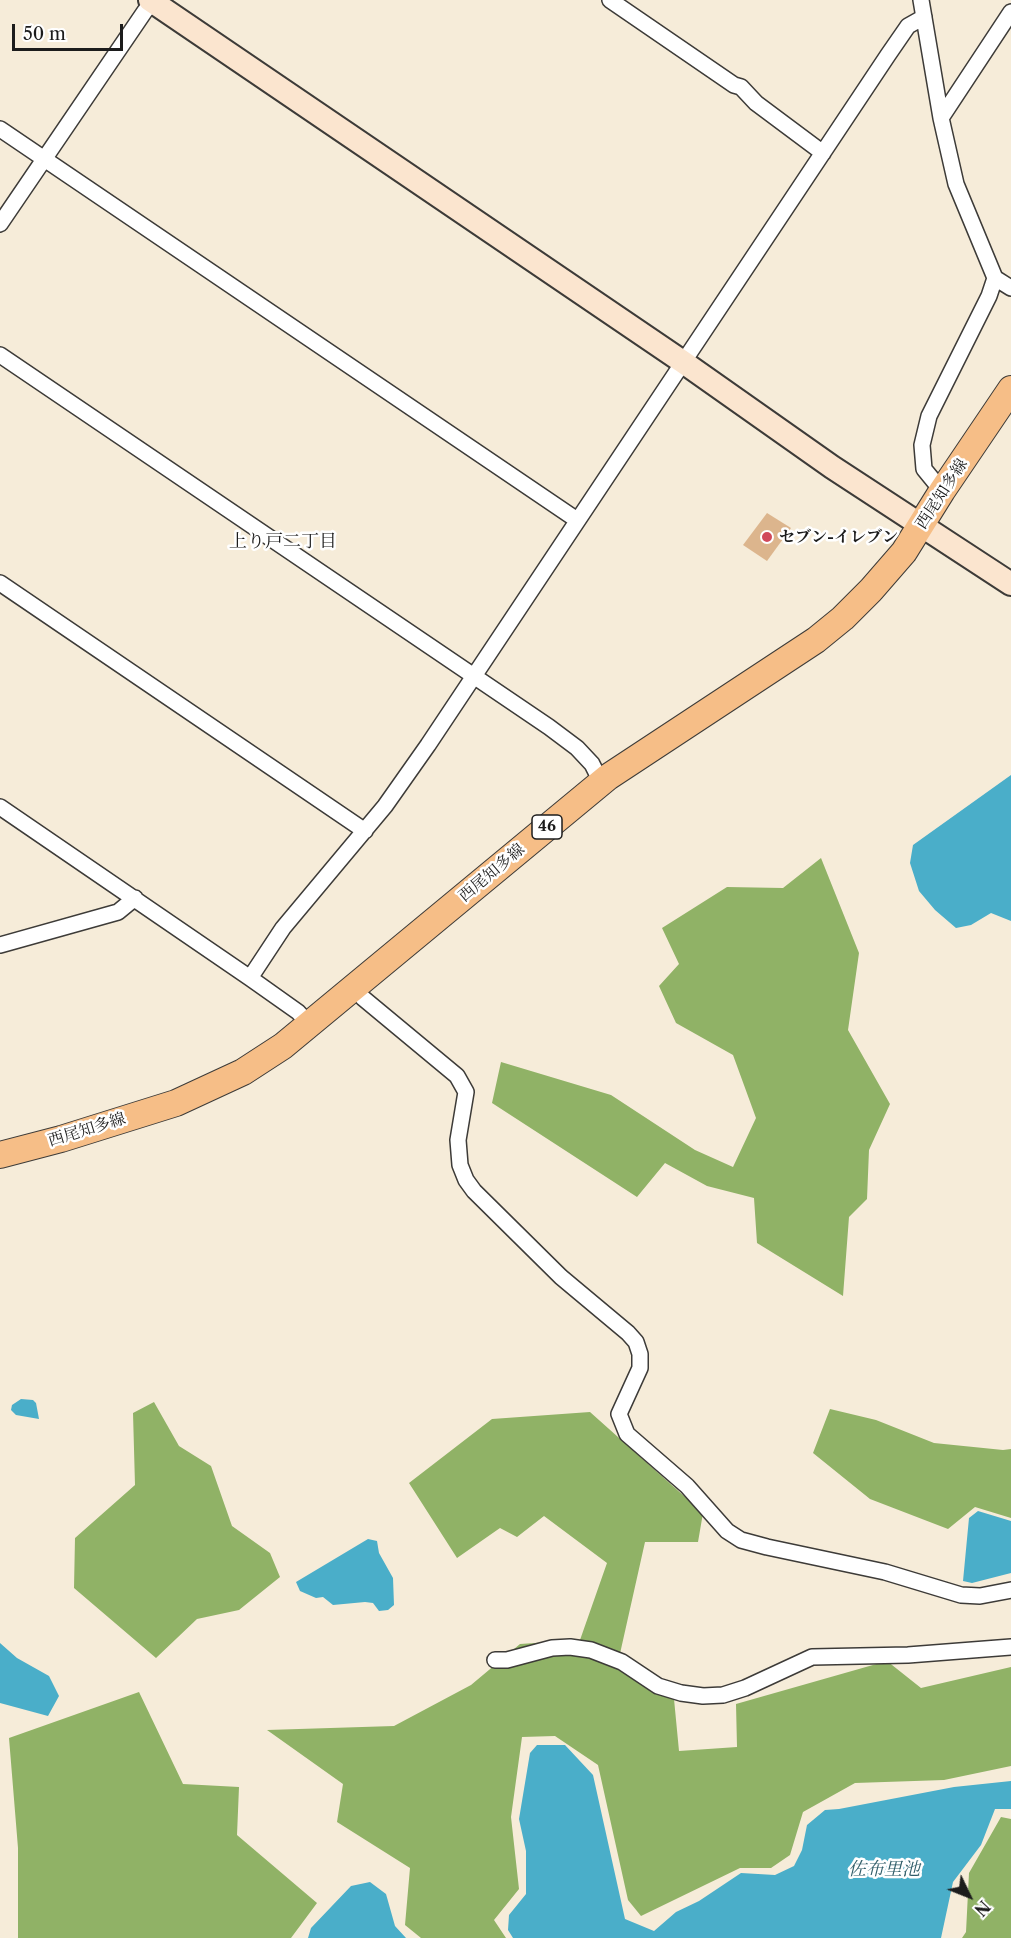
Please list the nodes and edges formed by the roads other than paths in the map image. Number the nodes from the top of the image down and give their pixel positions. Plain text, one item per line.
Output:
1 (610, 0) edge
2 (921, 0) edge
3 (153, 1) edge
4 (1011, 12) edge
5 (924, 17) junction
6 (941, 118) junction
7 (0, 129) edge
8 (823, 153) junction
9 (45, 159) junction
10 (0, 224) edge
11 (995, 278) junction
12 (1011, 288) edge
13 (0, 355) edge
14 (683, 362) junction
15 (1011, 389) edge
16 (942, 491) junction
17 (577, 520) junction
18 (922, 525) junction
19 (0, 583) edge
20 (1011, 584) edge
21 (473, 676) junction
22 (608, 777) junction
23 (0, 807) edge
24 (364, 831) junction
25 (135, 898) junction
26 (0, 945) edge
27 (250, 978) junction
28 (354, 988) junction
29 (310, 1025) junction
30 (0, 1155) edge
31 (1011, 1590) edge
32 (1011, 1647) edge
33 (495, 1660) dead end

1 - 8 street
2 - 5 street
3 - 9 street
3 - 14 street
4 - 6 street
5 - 6 street
5 - 8 street
6 - 11 street
7 - 9 street
8 - 14 street
9 - 10 street
9 - 17 street
11 - 12 street
11 - 16 street
13 - 21 street
14 - 17 street
14 - 18 street
15 - 16 main road, 西尾知多線 / 46
16 - 18 main road, 西尾知多線 / 46
17 - 21 street
18 - 20 street
18 - 22 main road, 西尾知多線 / 46
19 - 24 street
21 - 22 street
21 - 24 street
22 - 28 main road, 西尾知多線 / 46
23 - 25 street
24 - 27 street
25 - 26 street
25 - 27 street
27 - 29 street
28 - 29 main road, 西尾知多線 / 46
28 - 31 street
29 - 30 main road, 西尾知多線 / 46
32 - 33 street

